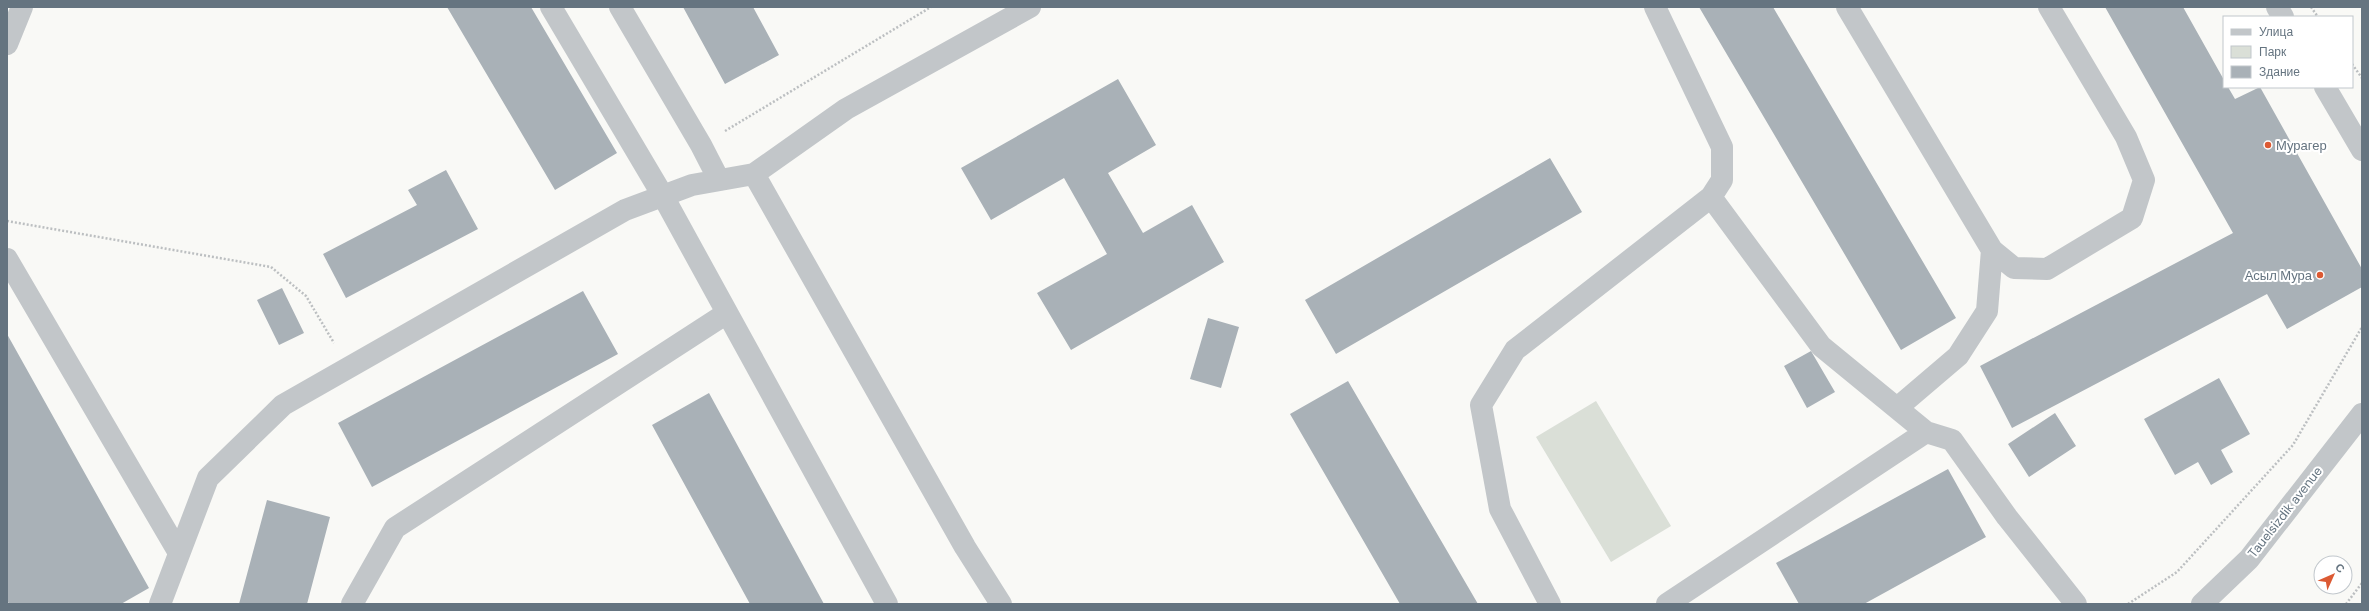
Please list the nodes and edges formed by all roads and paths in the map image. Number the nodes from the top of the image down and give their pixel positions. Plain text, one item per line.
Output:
1 (22, 7) edge
2 (551, 7) edge
3 (620, 7) edge
4 (931, 7) edge
5 (1030, 7) edge
6 (1655, 7) edge
7 (1847, 7) edge
8 (2049, 7) edge
9 (2277, 7) edge
10 (2311, 7) edge
11 (2282, 16) edge
12 (2317, 16) edge
13 (7, 44) edge
14 (2353, 65) edge
15 (2362, 78) edge
16 (2325, 88) edge
17 (701, 145) junction
18 (2362, 150) edge
19 (754, 174) junction
20 (718, 180) junction
21 (663, 196) junction
22 (1711, 197) junction
23 (7, 221) edge
24 (1992, 250) junction
25 (7, 259) edge
26 (727, 313) junction
27 (2362, 327) edge
28 (349, 367) junction
29 (1897, 408) junction
30 (2362, 414) edge
31 (1926, 432) junction
32 (179, 553) junction
33 (2362, 583) edge
34 (160, 604) edge
35 (352, 604) edge
36 (887, 604) edge
37 (1001, 604) edge
38 (1550, 604) edge
39 (1667, 604) edge
40 (2076, 604) edge
41 (2128, 604) edge
42 (2202, 604) edge
43 (2346, 604) edge

1 - 13 street
2 - 21 street
3 - 17 street
4 - 17 path
5 - 19 street
6 - 22 street
7 - 24 street
8 - 24 street
9 - 11 street
10 - 12 path
14 - 15 path
16 - 18 street
17 - 20 street
19 - 20 street
19 - 37 street
20 - 21 street
21 - 26 street
21 - 28 street
22 - 29 street
22 - 38 street
23 - 28 path
24 - 29 street
25 - 32 street
26 - 35 street
26 - 36 street
27 - 41 path
28 - 32 street
29 - 31 street
30 - 42 street, Tauelsizdik avenue
31 - 39 street
31 - 40 street
32 - 34 street
33 - 43 path

